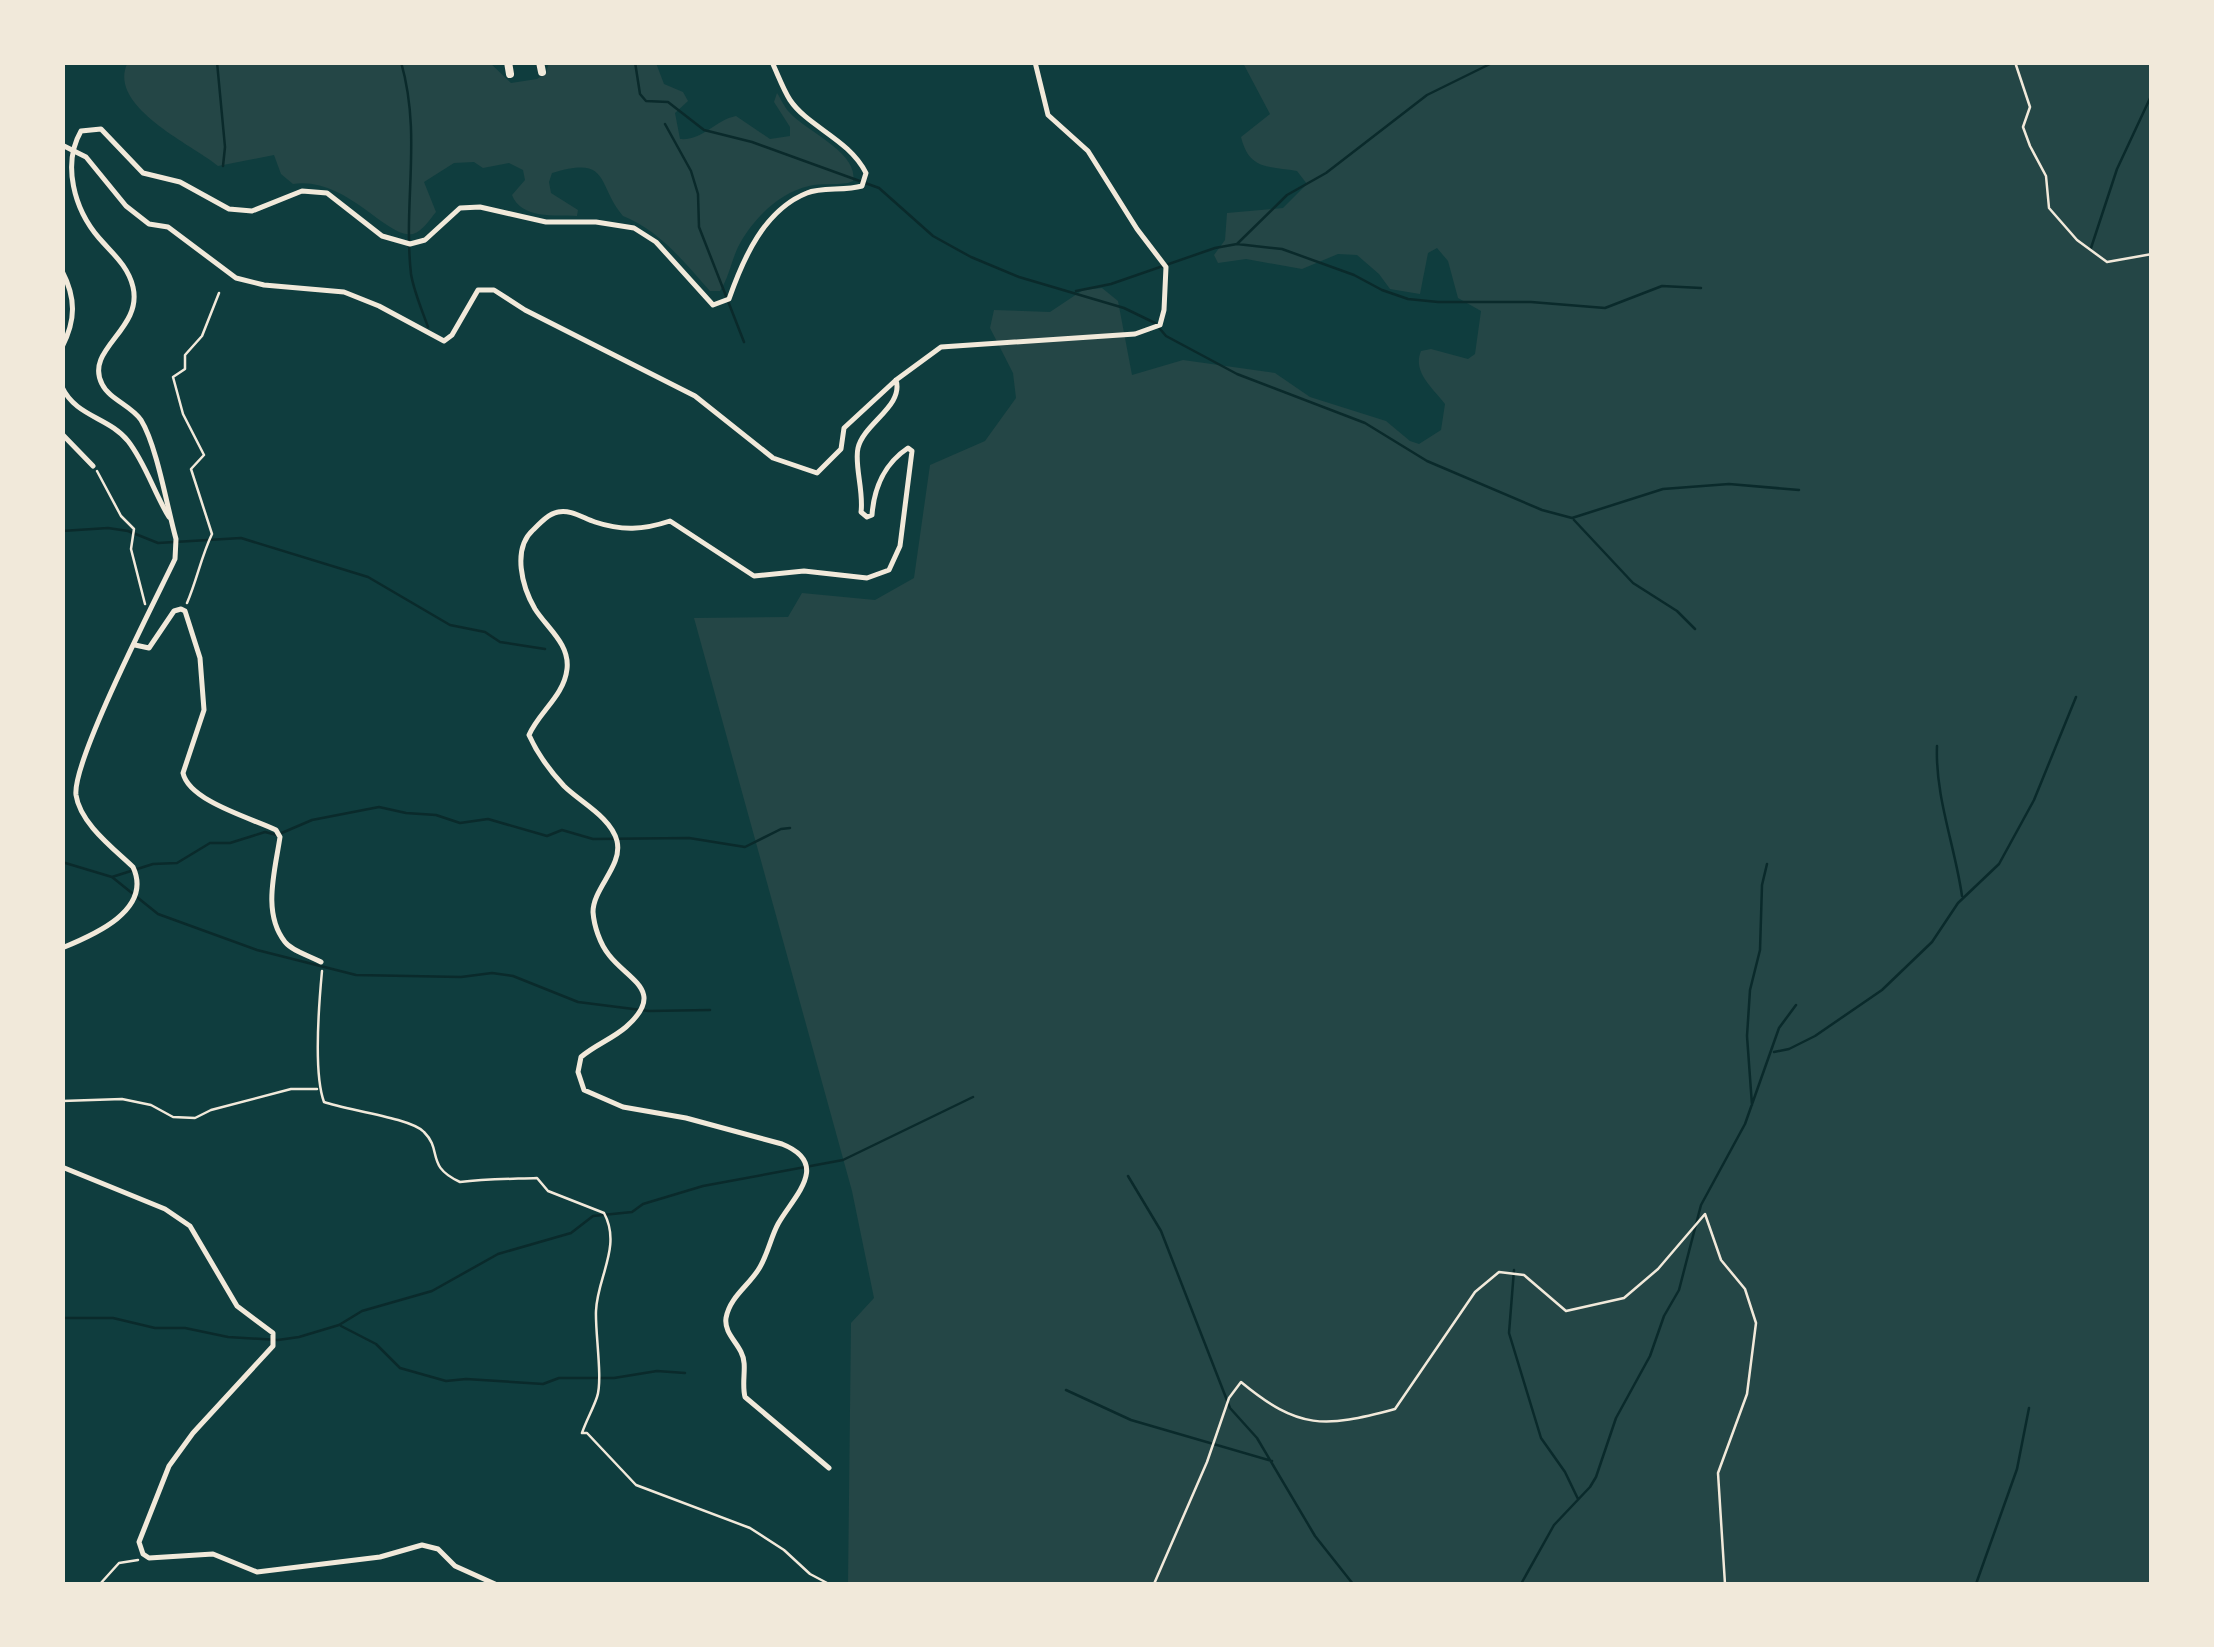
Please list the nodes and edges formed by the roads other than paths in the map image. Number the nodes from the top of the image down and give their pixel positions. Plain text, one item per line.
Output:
1 (508, 62) edge
2 (772, 62) edge
3 (1034, 62) edge
4 (510, 74) dead end
5 (62, 145) edge
6 (72, 150) junction
7 (62, 271) edge
8 (62, 347) edge
9 (896, 380) junction
10 (62, 388) edge
11 (62, 434) edge
12 (93, 466) road end
13 (171, 520) junction
14 (135, 645) junction
15 (62, 948) edge
16 (321, 962) road end
17 (62, 1167) edge
18 (829, 1468) dead end
19 (494, 1584) edge

1 - 4 highway
2 - 6 street
3 - 9 street
5 - 6 street
6 - 9 street
6 - 13 street
7 - 8 street
9 - 18 street
10 - 13 street
11 - 12 street
13 - 14 street
14 - 15 street
14 - 16 street
17 - 19 street

